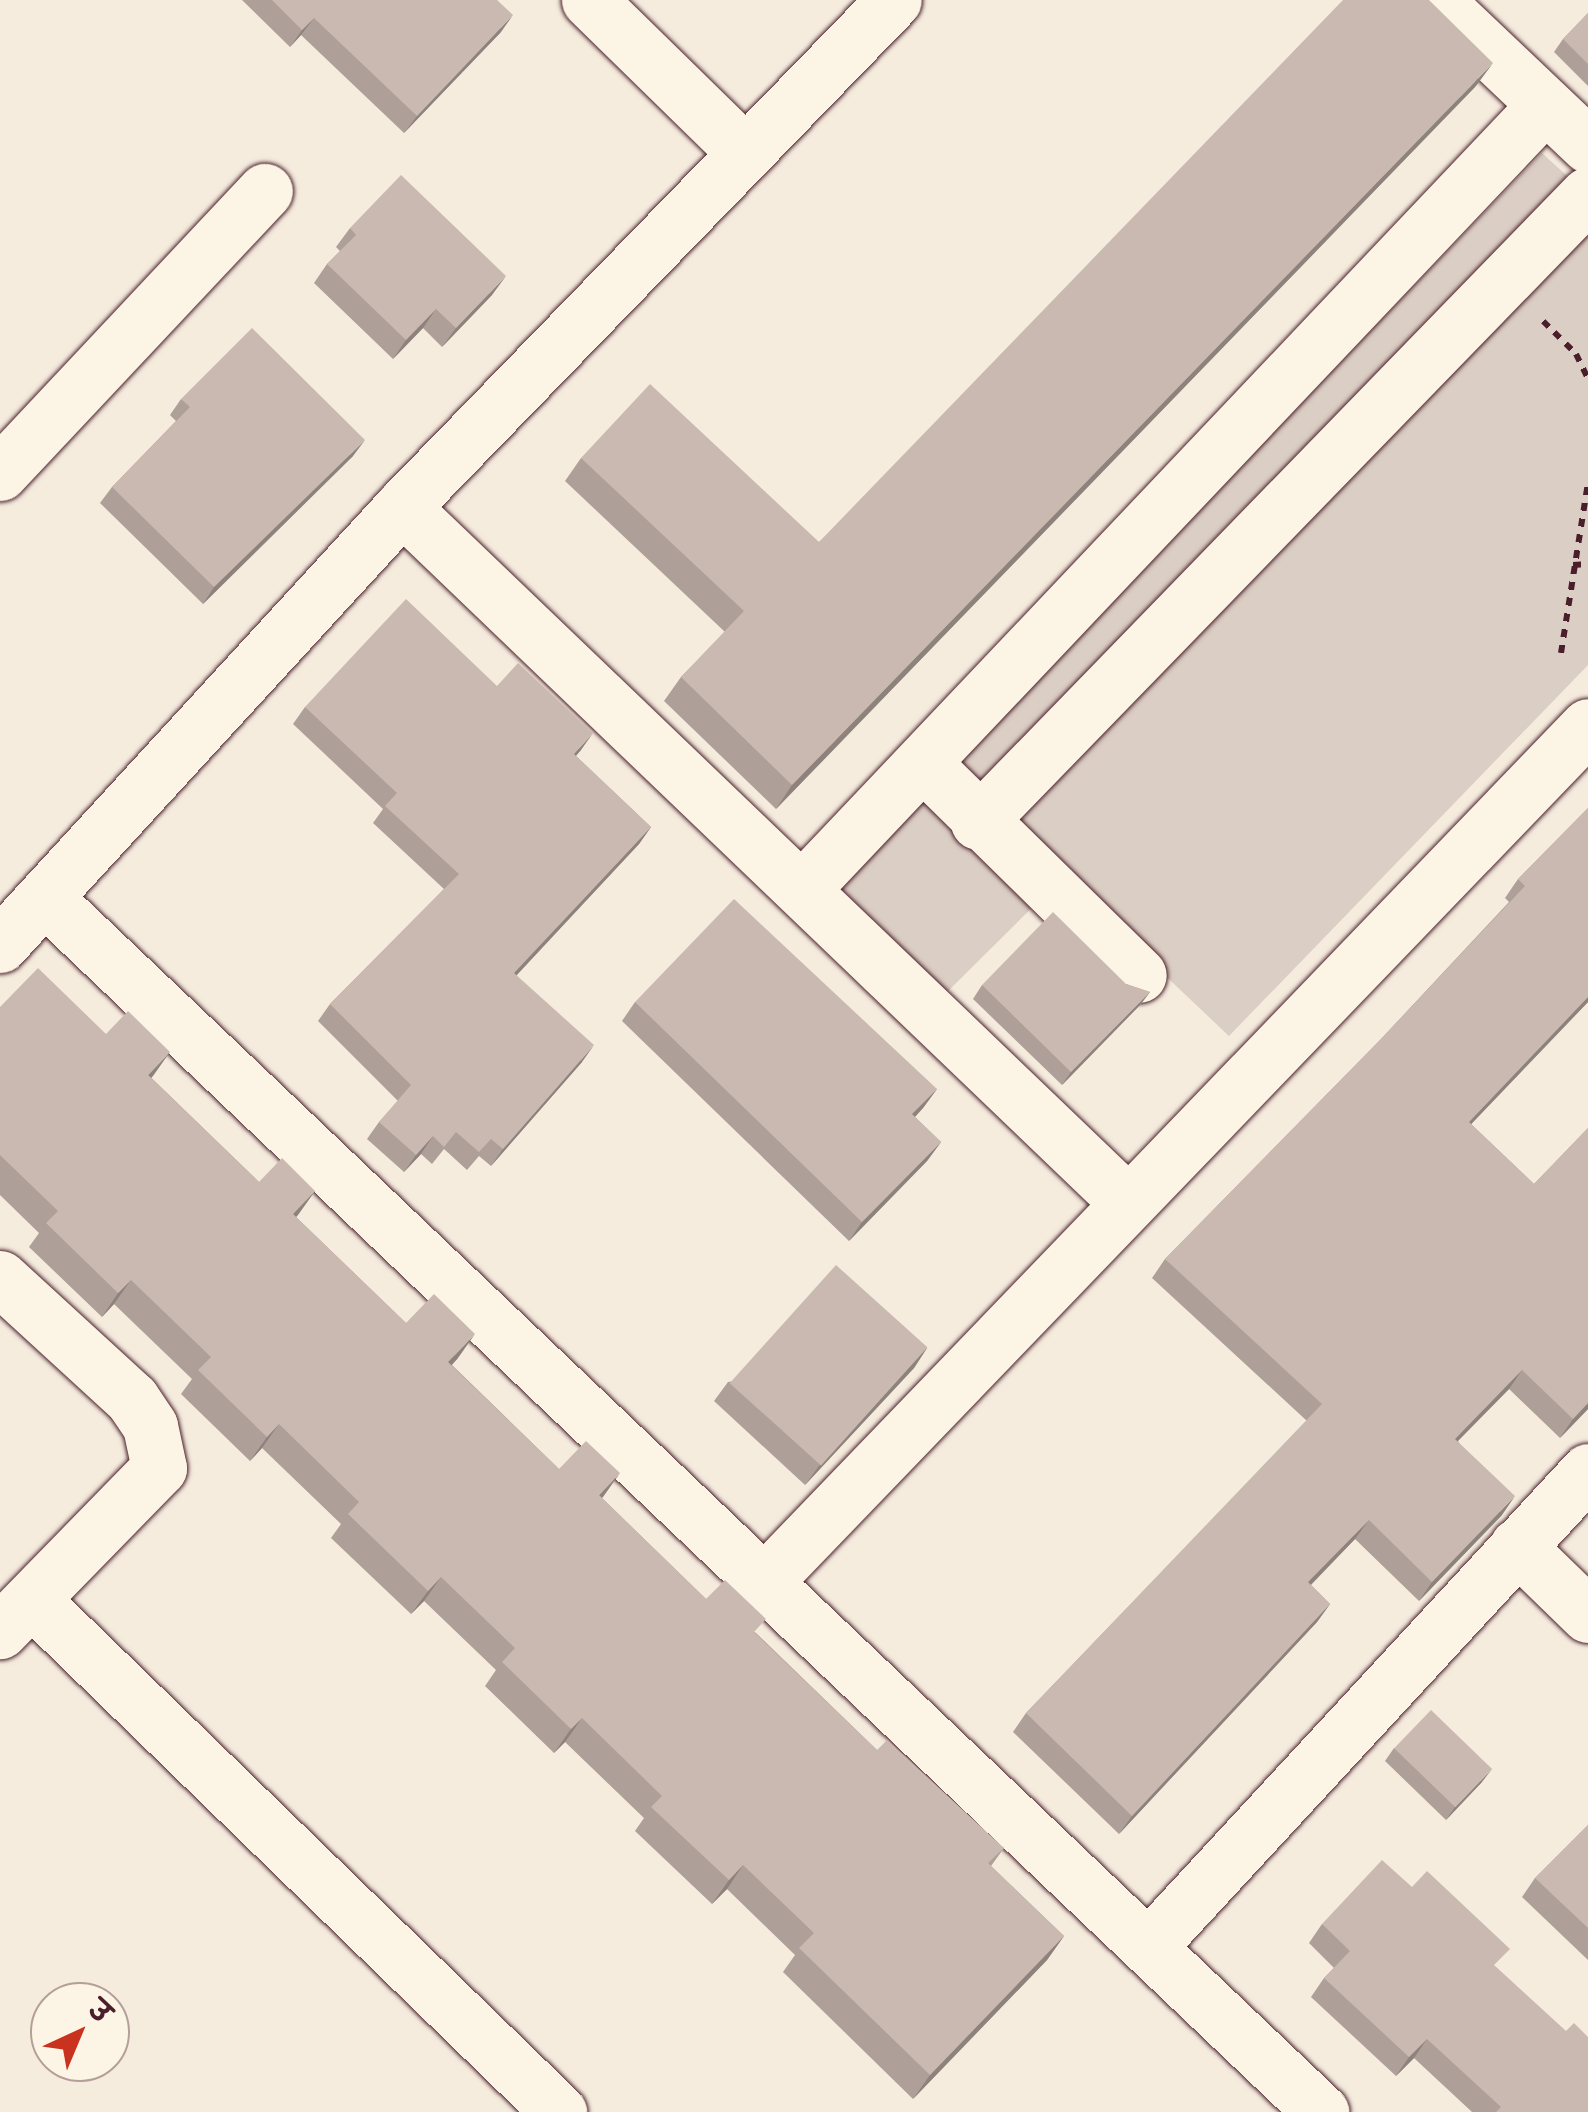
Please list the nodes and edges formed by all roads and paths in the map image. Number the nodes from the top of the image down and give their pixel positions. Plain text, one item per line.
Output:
1 (589, 0) edge
2 (894, 0) edge
3 (1435, 0) edge
4 (1545, 105) junction
5 (1588, 145) edge
6 (745, 153) junction
7 (266, 191) dead end
8 (1588, 194) edge
9 (1503, 281) junction
10 (1588, 379) edge
11 (0, 473) edge
12 (1588, 482) edge
13 (402, 506) junction
14 (1588, 564) edge
15 (1573, 565) junction
16 (1561, 654) dead end
17 (1588, 726) edge
18 (924, 764) junction
19 (978, 822) junction
20 (802, 890) junction
21 (44, 897) junction
22 (0, 945) edge
23 (1138, 975) dead end
24 (1127, 1202) junction
25 (0, 1278) edge
26 (1588, 1470) edge
27 (1518, 1546) junction
28 (764, 1582) junction
29 (1588, 1614) edge
30 (16, 1616) edge
31 (1148, 1947) junction
32 (559, 2112) edge
33 (1321, 2112) edge

1 - 6 street
2 - 6 street
3 - 4 street
4 - 5 street
4 - 18 street
6 - 13 street
7 - 11 street
8 - 9 street
9 - 10 path
9 - 19 street
12 - 15 path
13 - 20 street
13 - 21 street
14 - 15 path
15 - 16 path
17 - 24 street
18 - 19 street
18 - 20 street
19 - 23 street
20 - 24 street
21 - 22 street
21 - 28 street
24 - 28 street
25 - 30 street
26 - 27 street
27 - 29 street
27 - 31 street
28 - 31 street
30 - 32 street
31 - 33 street

